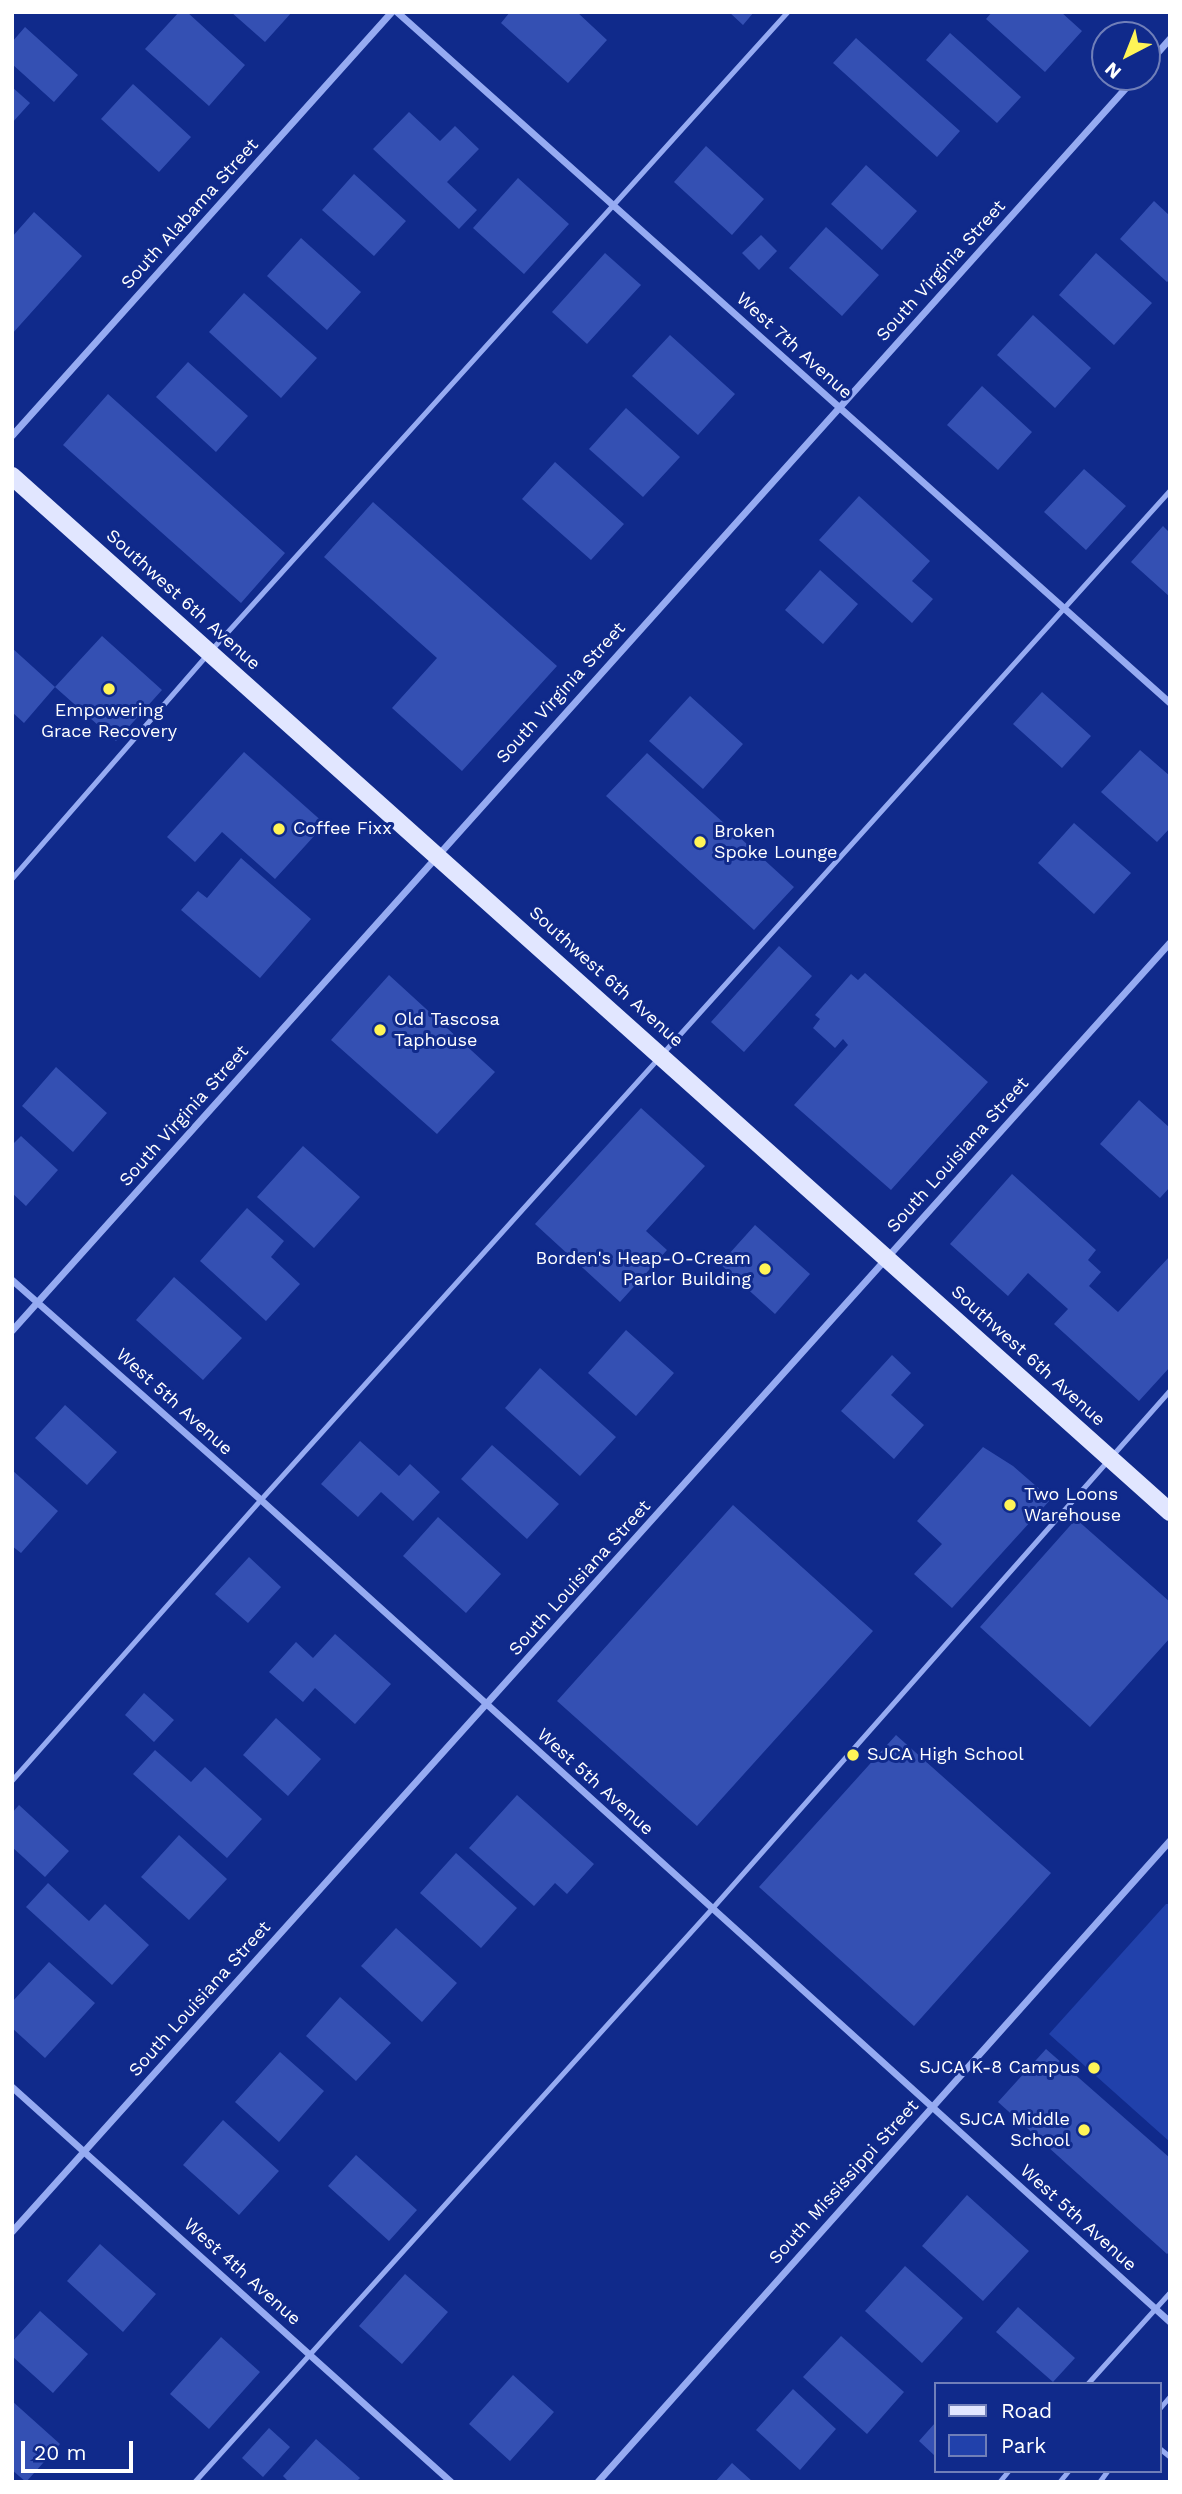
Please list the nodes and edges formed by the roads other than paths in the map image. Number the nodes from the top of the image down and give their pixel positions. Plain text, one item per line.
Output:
1 (394, 12) edge
2 (788, 12) edge
3 (1123, 91) edge
4 (613, 205) junction
5 (839, 408) junction
6 (12, 436) edge
7 (12, 476) edge
8 (1170, 491) edge
9 (1065, 609) junction
10 (210, 653) junction
11 (1170, 703) edge
12 (438, 855) junction
13 (12, 878) edge
14 (1170, 943) edge
15 (662, 1056) junction
16 (888, 1257) junction
17 (12, 1279) edge
18 (38, 1303) junction
19 (12, 1331) edge
20 (1170, 1391) edge
21 (1110, 1458) junction
22 (261, 1500) junction
23 (1170, 1512) edge
24 (486, 1706) junction
25 (12, 1781) edge
26 (1170, 1841) edge
27 (713, 1908) junction
28 (12, 2087) edge
29 (931, 2107) junction
30 (84, 2152) junction
31 (12, 2232) edge
32 (1170, 2292) edge
33 (1155, 2309) junction
34 (1170, 2322) edge
35 (311, 2354) junction
36 (1090, 2382) edge
37 (195, 2482) edge
38 (451, 2482) edge
39 (598, 2482) edge

1 - 4 street, West 7th Avenue
1 - 6 street, South Alabama Street
2 - 4 lane
3 - 5 street, South Virginia Street
4 - 5 street, West 7th Avenue
4 - 10 lane
5 - 9 street, West 7th Avenue
5 - 12 street, South Virginia Street
7 - 10 main road, Southwest 6th Avenue
8 - 9 lane
9 - 11 street, West 7th Avenue
9 - 15 lane
10 - 12 main road, Southwest 6th Avenue
10 - 13 lane
12 - 15 main road, Southwest 6th Avenue
12 - 18 street, South Virginia Street
14 - 16 street, South Louisiana Street
15 - 16 main road, Southwest 6th Avenue
15 - 22 lane
16 - 21 main road, Southwest 6th Avenue
16 - 24 street, South Louisiana Street
17 - 18 street, West 5th Avenue
18 - 19 street, South Virginia Street
18 - 22 street, West 5th Avenue
20 - 21 lane
21 - 23 main road, Southwest 6th Avenue
21 - 27 lane
22 - 24 street, West 5th Avenue
22 - 25 lane
24 - 27 street, West 5th Avenue
24 - 30 street, South Louisiana Street
26 - 29 street, South Mississippi Street
27 - 29 street, West 5th Avenue
27 - 35 lane
28 - 30 street, West 4th Avenue
29 - 33 street, West 5th Avenue
29 - 39 street, South Mississippi Street
30 - 31 street, South Louisiana Street
30 - 35 street, West 4th Avenue
32 - 33 lane
33 - 34 street, West 5th Avenue
33 - 36 lane
35 - 37 lane
35 - 38 street, West 4th Avenue

